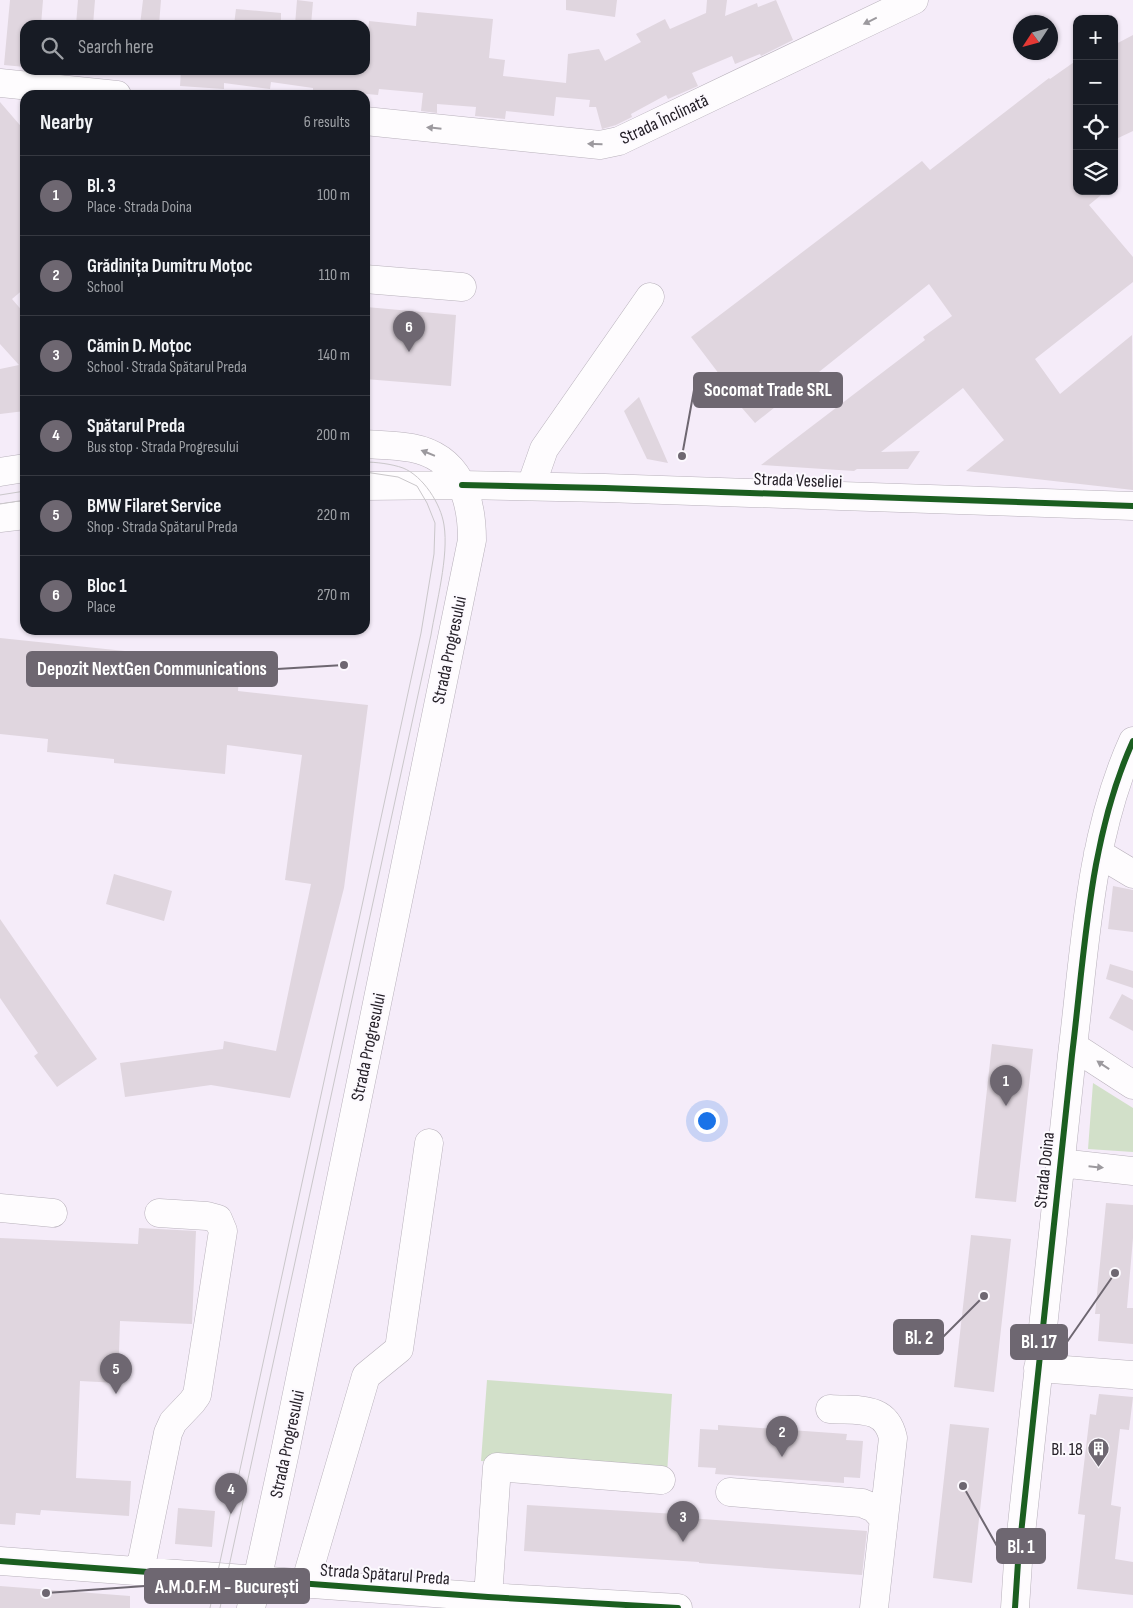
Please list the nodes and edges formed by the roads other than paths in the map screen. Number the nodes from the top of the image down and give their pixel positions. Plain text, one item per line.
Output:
1 (914, 0) edge
2 (0, 83) edge
3 (68, 90) edge
4 (370, 122) edge
5 (370, 278) edge
6 (462, 286) dead end
7 (650, 297) dead end
8 (370, 444) edge
9 (20, 469) edge
10 (0, 472) edge
11 (462, 485) junction
12 (370, 486) edge
13 (531, 486) junction
14 (1133, 506) edge
15 (20, 516) edge
16 (0, 518) edge
17 (1133, 741) edge
18 (1098, 853) junction
19 (1133, 874) edge
20 (1074, 1046) junction
21 (1133, 1085) edge
22 (429, 1143) dead end
23 (1060, 1163) junction
24 (1133, 1171) edge
25 (0, 1208) edge
26 (53, 1212) dead end
27 (159, 1213) dead end
28 (1038, 1368) junction
29 (1133, 1375) edge
30 (830, 1409) dead end
31 (661, 1480) dead end
32 (730, 1492) dead end
33 (883, 1518) junction
34 (0, 1561) edge
35 (140, 1571) junction
36 (258, 1581) junction
37 (305, 1584) junction
38 (488, 1597) junction
39 (251, 1608) edge
40 (678, 1608) edge
41 (874, 1608) edge
42 (1015, 1608) edge

1 -> 4 street, Strada Înclinată
2 - 3 street
5 - 6 street
7 - 13 street
11 -> 8 street, Strada Progresului
9 - 10 street
11 - 12 street, Strada Veseliei
11 - 13 street, Strada Veseliei
11 - 36 street, Strada Progresului
13 - 14 street, Strada Veseliei
15 - 16 street
17 - 18 street, Strada Doina
18 - 19 street
18 - 20 street, Strada Doina
21 -> 20 street
20 - 23 street, Strada Doina
22 - 37 street
23 -> 24 street
23 - 28 street, Strada Doina
25 - 26 street
27 - 35 street
28 - 29 street
28 - 42 street, Strada Doina
30 - 33 street
31 - 38 street
32 - 33 street
33 - 41 street
34 - 35 street, Strada Spătarul Preda
35 - 36 street, Strada Spătarul Preda
36 - 37 street, Strada Spătarul Preda
36 - 39 street, Strada Progresului
37 - 38 street, Strada Spătarul Preda
38 - 40 street, Strada Spătarul Preda

